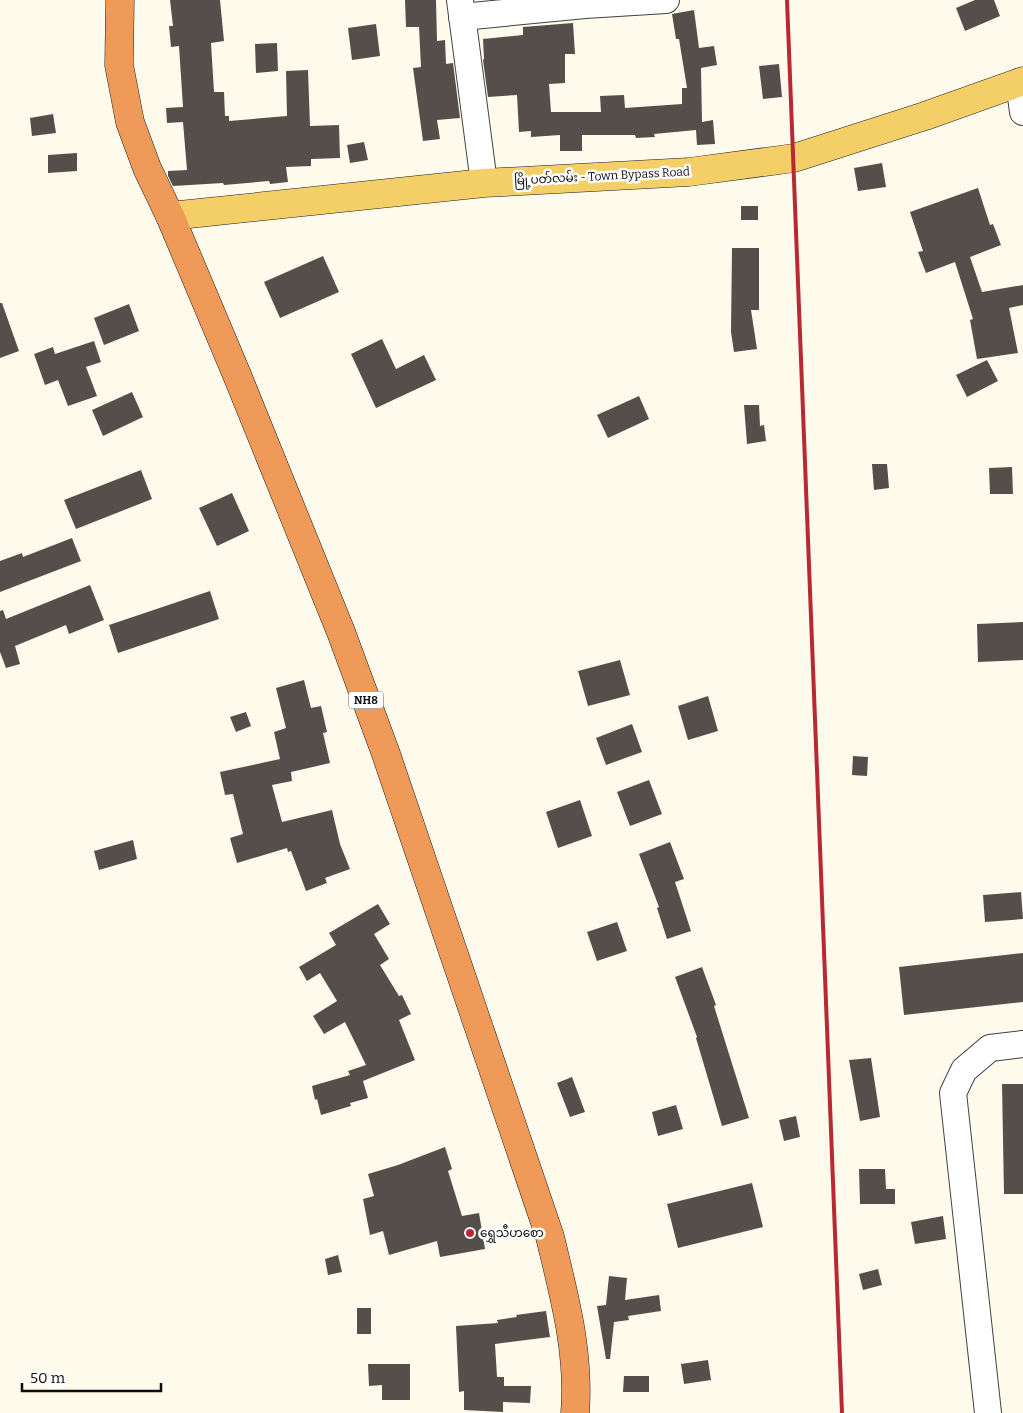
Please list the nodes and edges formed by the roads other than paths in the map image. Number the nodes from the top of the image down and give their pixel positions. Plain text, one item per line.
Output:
1 (120, 0) edge
2 (666, 0) edge
3 (585, 3) edge
4 (461, 9) edge
5 (1021, 82) edge
6 (1023, 112) edge
7 (484, 183) junction
8 (170, 216) junction
9 (1023, 1044) edge
10 (576, 1413) edge
11 (988, 1413) edge

1 - 8 highway, NH8
2 - 3 street
3 - 4 street
4 - 7 street
5 - 6 street
5 - 7 main road, မြို့ပတ်လမ်း - Town Bypass Road
7 - 8 main road, မြို့ပတ်လမ်း - Town Bypass Road
8 - 10 highway, NH8
9 - 11 street

